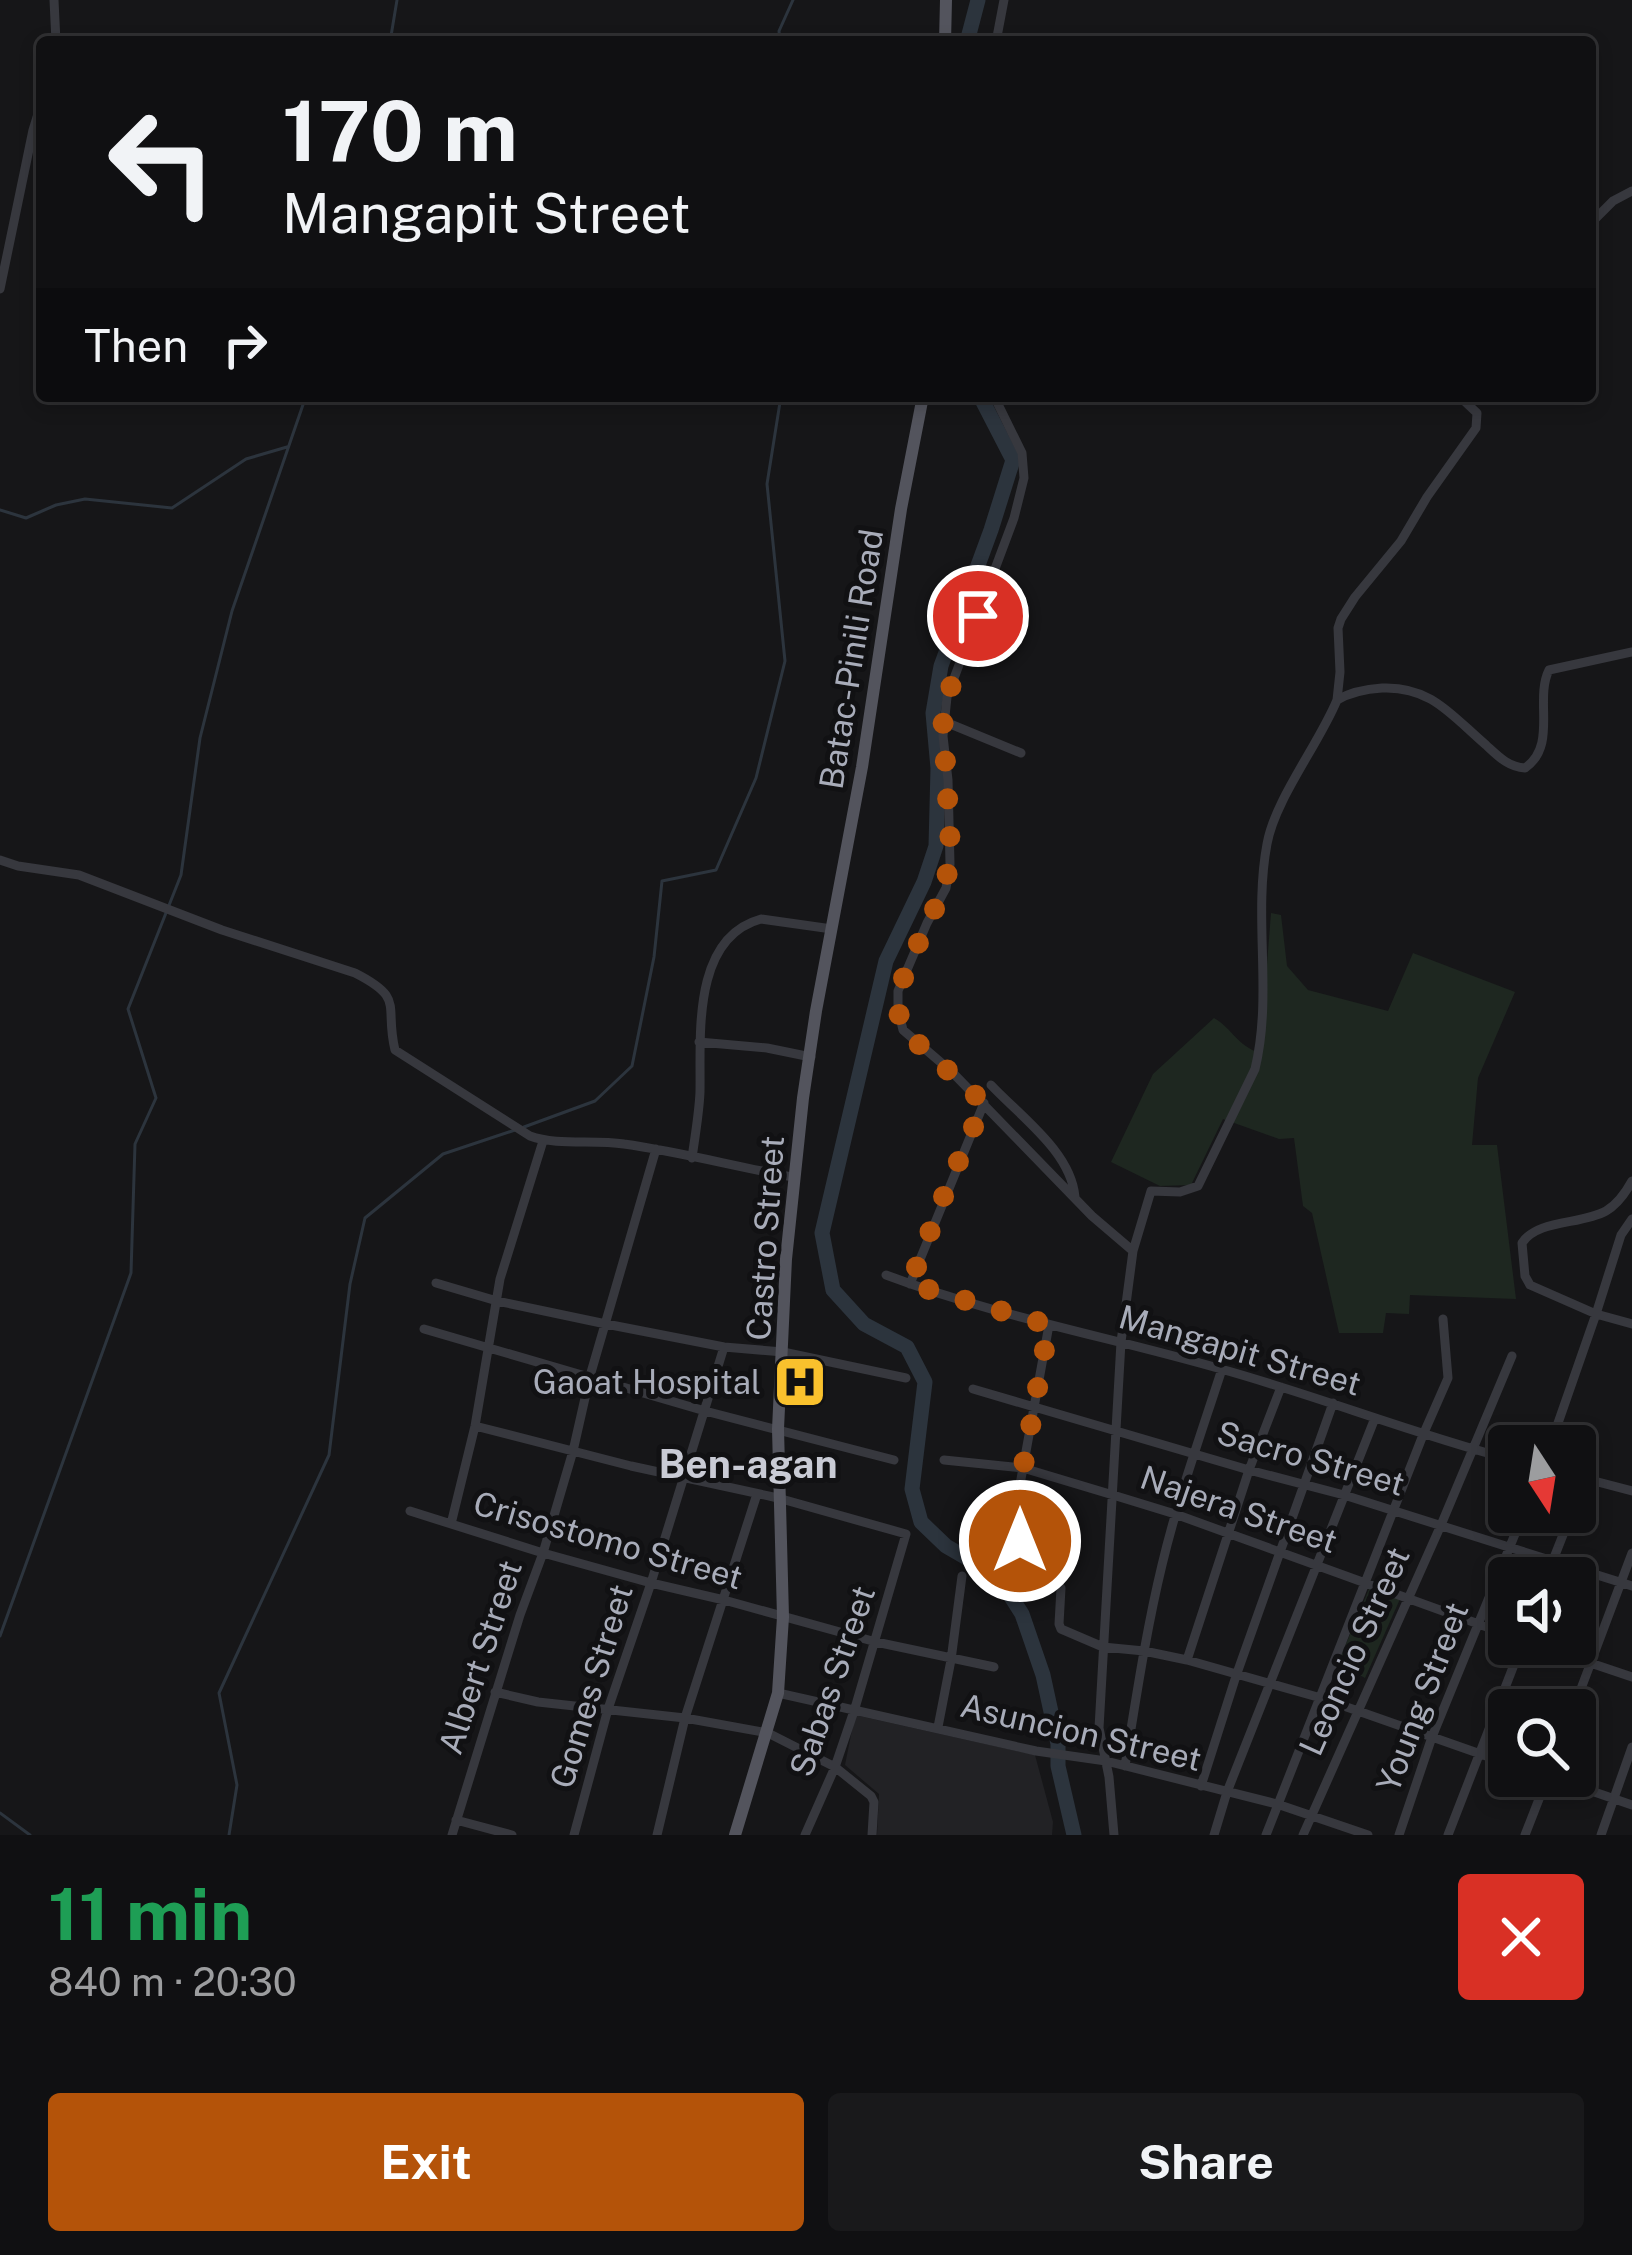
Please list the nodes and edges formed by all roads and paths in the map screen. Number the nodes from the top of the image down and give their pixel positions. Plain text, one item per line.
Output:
1 (54, 0) edge
2 (946, 0) edge
3 (1004, 0) edge
4 (56, 36) edge
5 (945, 36) edge
6 (998, 36) edge
7 (36, 120) edge
8 (1632, 191) edge
9 (1596, 218) edge
10 (0, 289) edge
11 (922, 402) edge
12 (997, 402) edge
13 (1466, 402) edge
14 (1632, 652) edge
15 (1337, 700) junction
16 (943, 721) junction
17 (1021, 753) dead end
18 (0, 860) edge
19 (832, 929) junction
20 (699, 1042) junction
21 (811, 1057) junction
22 (992, 1085) dead end
23 (984, 1103) junction
24 (543, 1141) junction
25 (656, 1149) junction
26 (692, 1158) junction
27 (794, 1177) junction
28 (1632, 1180) edge
29 (1075, 1197) junction
30 (1632, 1219) edge
31 (1133, 1251) junction
32 (886, 1275) dead end
33 (436, 1283) dead end
34 (910, 1284) junction
35 (497, 1300) junction
36 (1596, 1314) junction
37 (1443, 1319) dead end
38 (606, 1324) junction
39 (1632, 1324) edge
40 (1049, 1325) junction
41 (424, 1329) dead end
42 (1121, 1342) junction
43 (724, 1347) junction
44 (490, 1348) junction
45 (783, 1352) junction
46 (1512, 1356) dead end
47 (1222, 1369) junction
48 (590, 1376) junction
49 (906, 1378) dead end
50 (973, 1388) dead end
51 (1281, 1388) junction
52 (1333, 1403) junction
53 (1035, 1406) junction
54 (705, 1412) junction
55 (1376, 1418) junction
56 (1557, 1425) edge
57 (476, 1426) junction
58 (778, 1429) junction
59 (1118, 1430) junction
60 (1423, 1435) junction
61 (1471, 1449) junction
62 (573, 1451) junction
63 (1196, 1452) junction
64 (1488, 1453) edge
65 (894, 1460) dead end
66 (944, 1460) dead end
67 (1023, 1468) junction
68 (1249, 1470) junction
69 (683, 1478) junction
70 (1596, 1481) edge
71 (1304, 1483) junction
72 (1632, 1491) edge
73 (757, 1494) junction
74 (1114, 1495) junction
75 (1344, 1495) junction
76 (778, 1498) junction
77 (1394, 1510) junction
78 (410, 1511) dead end
79 (1175, 1514) junction
80 (451, 1524) junction
81 (1441, 1525) junction
82 (1515, 1533) edge
83 (1228, 1534) junction
84 (1509, 1547) junction
85 (1280, 1552) junction
86 (542, 1553) junction
87 (1632, 1553) edge
88 (1542, 1557) edge
89 (1319, 1566) junction
90 (1596, 1574) edge
91 (962, 1576) dead end
92 (1366, 1582) junction
93 (651, 1583) junction
94 (1626, 1584) edge
95 (1407, 1598) junction
96 (724, 1600) junction
97 (783, 1617) junction
98 (1480, 1624) junction
99 (1488, 1627) edge
100 (876, 1642) junction
101 (1103, 1647) junction
102 (1144, 1651) junction
103 (1596, 1653) edge
104 (951, 1660) junction
105 (1187, 1660) junction
106 (1513, 1665) edge
107 (1594, 1665) edge
108 (994, 1667) dead end
109 (1237, 1676) junction
110 (1632, 1677) edge
111 (1272, 1684) junction
112 (495, 1692) junction
113 (778, 1693) junction
114 (1321, 1698) junction
115 (855, 1708) junction
116 (608, 1709) junction
117 (1357, 1711) junction
118 (685, 1718) junction
119 (938, 1727) junction
120 (767, 1733) junction
121 (1432, 1738) junction
122 (1632, 1747) edge
123 (1477, 1754) junction
124 (1488, 1757) edge
125 (1106, 1761) junction
126 (1125, 1766) junction
127 (835, 1767) junction
128 (1201, 1786) junction
129 (1227, 1792) junction
130 (1596, 1792) edge
131 (1540, 1797) edge
132 (1612, 1798) junction
133 (1276, 1804) junction
134 (1632, 1805) edge
135 (1310, 1816) junction
136 (456, 1820) junction
137 (452, 1835) edge
138 (512, 1835) edge
139 (574, 1835) edge
140 (657, 1835) edge
141 (735, 1835) edge
142 (805, 1835) edge
143 (872, 1835) edge
144 (1114, 1835) edge
145 (1214, 1835) edge
146 (1266, 1835) edge
147 (1303, 1835) edge
148 (1368, 1835) edge
149 (1399, 1835) edge
150 (1448, 1835) edge
151 (1525, 1835) edge
152 (1601, 1835) edge

1 - 4 street
2 - 5 main road
3 - 6 street
7 - 10 street
8 - 9 street
11 - 19 main road, Batac-Pinili Road
12 - 16 street
13 - 15 street
14 - 15 street
15 - 31 street
16 - 17 street
16 - 23 street
18 - 24 street
19 - 20 street
19 - 21 main road, Castro Street
20 - 21 street
20 - 26 street
21 - 27 main road, Castro Street
22 - 29 street
23 - 29 street
23 - 34 street
24 - 25 street
24 - 35 street, Crisostomo Street
25 - 26 street
25 - 38 street, Albert Street
26 - 27 street
27 - 45 main road, Castro Street
28 - 36 street
29 - 31 street
30 - 36 street
31 - 42 street
32 - 34 street, Mangapit Street
33 - 35 street
34 - 40 street, Mangapit Street
35 - 38 street
35 - 44 street, Crisostomo Street
36 - 39 street
36 - 56 street
37 - 60 street
38 - 43 street
38 - 48 street, Albert Street
40 - 42 street, Mangapit Street
40 - 53 street
41 - 44 street
42 - 47 street, Mangapit Street
42 - 59 street
43 - 45 street
43 - 54 street, Gomes Street
44 - 48 street
44 - 57 street, Crisostomo Street
45 - 49 street
45 - 58 main road, Castro Street
46 - 61 street, Leoncio Street
47 - 51 street, Mangapit Street
47 - 63 street
48 - 54 street
48 - 62 street, Albert Street
50 - 53 street, Sacro Street
51 - 52 street, Mangapit Street
51 - 68 street
52 - 55 street, Mangapit Street
52 - 71 street
53 - 59 street, Sacro Street
53 - 67 street
54 - 58 street
54 - 69 street, Gomes Street
55 - 60 street, Mangapit Street
55 - 75 street
57 - 62 street
57 - 80 street, Crisostomo Street
58 - 65 street
58 - 76 main road, Castro Street
59 - 63 street, Sacro Street
59 - 74 street
60 - 61 street, Mangapit Street
60 - 77 street
61 - 64 street, Mangapit Street
61 - 81 street, Leoncio Street
62 - 69 street
62 - 86 street, Albert Street
63 - 68 street, Sacro Street
63 - 79 street
66 - 67 street, Najera Street
67 - 74 street, Najera Street
67 - 101 street
68 - 71 street, Sacro Street
68 - 83 street
69 - 73 street
69 - 93 street, Gomes Street
70 - 72 street
71 - 75 street, Sacro Street
71 - 85 street
73 - 76 street
73 - 96 street
74 - 79 street, Najera Street
74 - 101 street
75 - 77 street, Sacro Street
75 - 89 street
76 - 97 main road, Castro Street
76 - 100 street, Sabas Street
77 - 81 street, Sacro Street
77 - 92 street
78 - 80 street
79 - 83 street, Najera Street
79 - 102 street
80 - 86 street, Crisostomo Street
81 - 84 street, Sacro Street
81 - 95 street, Leoncio Street
82 - 84 street, Young Street
83 - 85 street, Najera Street
83 - 105 street
84 - 88 street, Sacro Street
84 - 98 street, Young Street
85 - 89 street, Najera Street
85 - 109 street
86 - 93 street, Crisostomo Street
86 - 112 street, Albert Street
87 - 94 street
89 - 92 street, Najera Street
89 - 111 street
90 - 94 street, Sacro Street
91 - 104 street
92 - 95 street, Najera Street
92 - 114 street
93 - 96 street, Crisostomo Street
93 - 116 street, Gomes Street
94 - 103 street
95 - 98 street, Najera Street
95 - 117 street, Leoncio Street
96 - 97 street, Crisostomo Street
96 - 118 street
97 - 100 street, Crisostomo Street
97 - 113 main road, Castro Street
98 - 99 street, Najera Street
98 - 121 street, Young Street
100 - 104 street, Crisostomo Street
100 - 115 street, Sabas Street
101 - 102 street
101 - 125 street
102 - 105 street
102 - 126 street
104 - 108 street, Crisostomo Street
104 - 119 street
105 - 109 street
106 - 123 street
107 - 110 street
109 - 111 street
109 - 128 street
111 - 114 street
111 - 129 street
112 - 116 street
112 - 136 street, Albert Street
113 - 115 street, Asuncion Street
113 - 120 main road, Castro Street
114 - 117 street
114 - 133 street
115 - 119 street, Asuncion Street
115 - 127 street, Sabas Street
116 - 118 street
116 - 139 street, Gomes Street
117 - 121 street
117 - 135 street, Leoncio Street
118 - 120 street
118 - 140 street
119 - 125 street, Asuncion Street
120 - 127 street
120 - 141 main road, Castro Street
121 - 123 street
121 - 149 street, Young Street
122 - 132 street
123 - 124 street
123 - 150 street
125 - 126 street, Asuncion Street
125 - 144 street
126 - 128 street, Asuncion Street
127 - 142 street, Sabas Street
127 - 143 street
128 - 129 street, Asuncion Street
129 - 133 street, Asuncion Street
129 - 145 street
130 - 132 street
131 - 151 street
132 - 134 street
132 - 152 street
133 - 135 street, Asuncion Street
133 - 146 street
135 - 147 street, Leoncio Street
135 - 148 street, Asuncion Street
136 - 137 street, Albert Street
136 - 138 street

